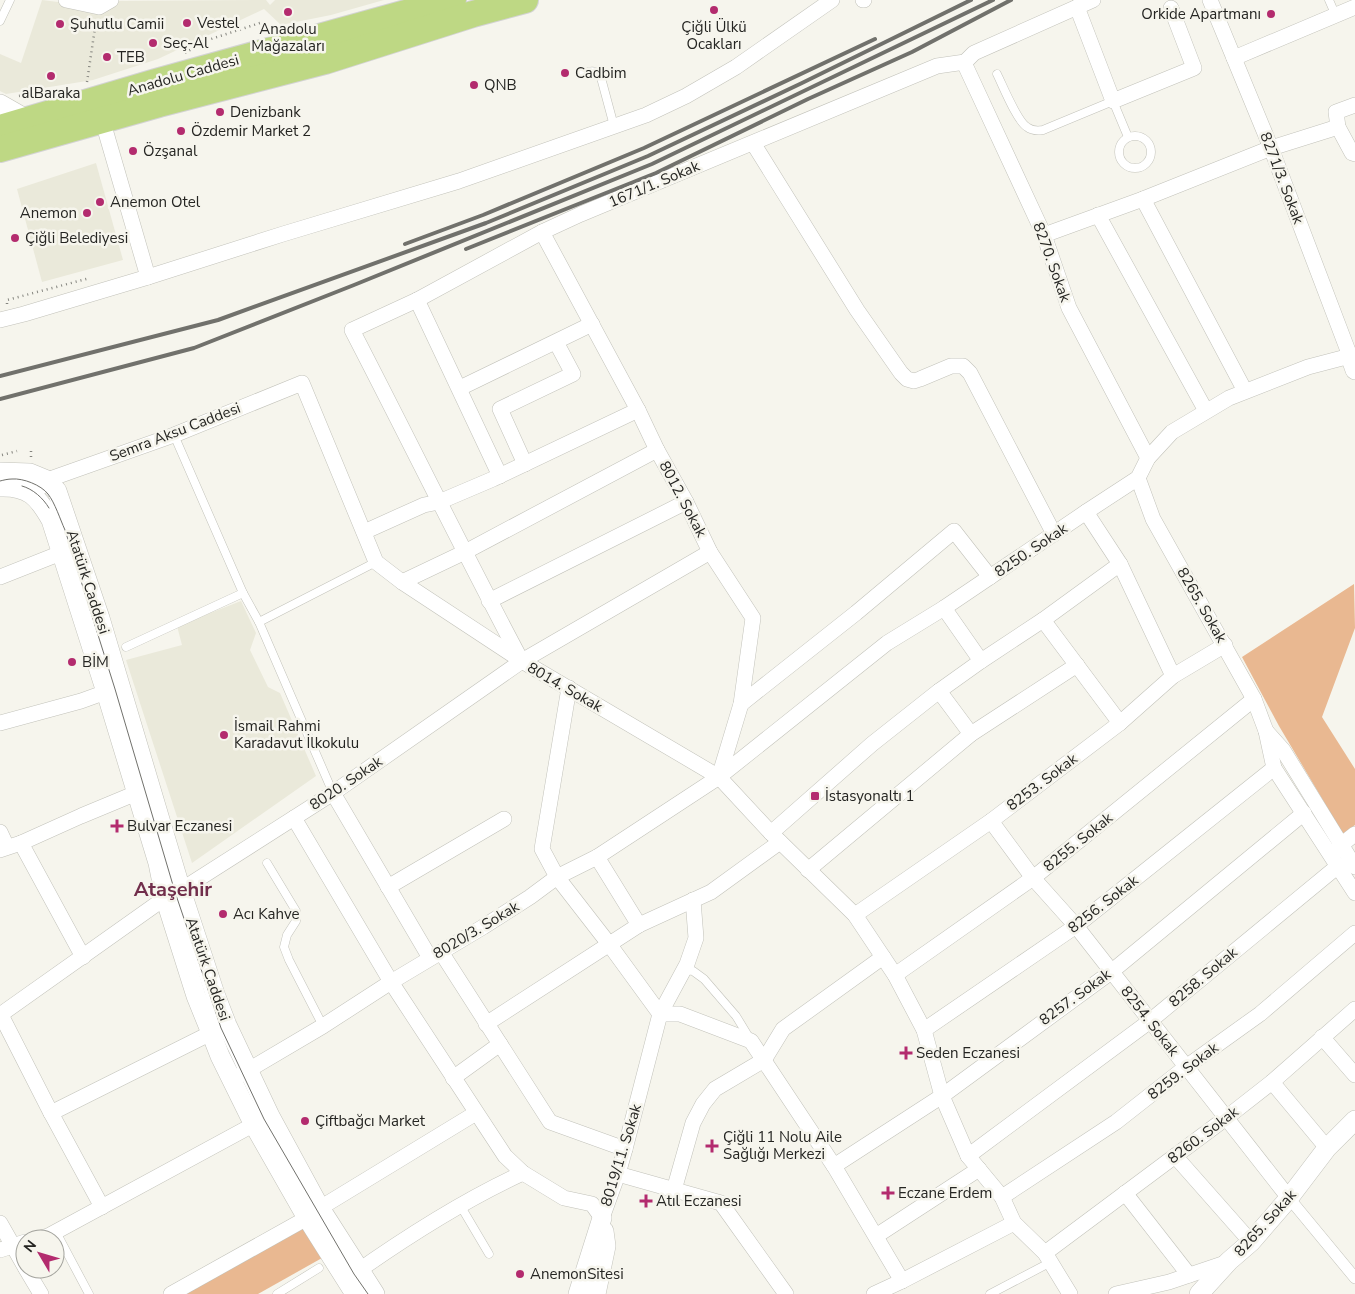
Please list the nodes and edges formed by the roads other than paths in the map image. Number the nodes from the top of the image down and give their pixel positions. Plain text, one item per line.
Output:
1 (10, 0) edge
2 (66, 0) edge
3 (525, 0) edge
4 (832, 0) edge
5 (1092, 0) edge
6 (1210, 0) edge
7 (1328, 0) edge
8 (105, 4) edge
9 (425, 4) edge
10 (459, 6) edge
11 (1077, 7) junction
12 (1355, 7) edge
13 (1171, 8) dead end
14 (1336, 16) junction
15 (0, 21) edge
16 (1234, 58) junction
17 (965, 62) junction
18 (580, 74) dead end
19 (996, 74) dead end
20 (1113, 101) junction
21 (0, 104) edge
22 (1355, 104) edge
23 (93, 111) junction
24 (28, 120) junction
25 (0, 126) edge
26 (614, 126) junction
27 (1338, 128) junction
28 (1128, 137) junction
29 (753, 143) junction
30 (1271, 148) junction
31 (0, 149) edge
32 (1355, 154) edge
33 (1144, 199) junction
34 (1098, 215) junction
35 (542, 232) junction
36 (1044, 235) junction
37 (148, 277) junction
38 (417, 300) junction
39 (3, 314) edge
40 (592, 324) junction
41 (352, 330) joint
42 (556, 342) junction
43 (1354, 361) edge
44 (460, 388) junction
45 (1245, 392) junction
46 (638, 410) junction
47 (1206, 411) junction
48 (174, 435) junction
49 (657, 450) junction
50 (1148, 458) junction
51 (1, 463) edge
52 (526, 464) junction
53 (500, 476) junction
54 (1138, 478) junction
55 (47, 480) junction
56 (0, 487) edge
57 (33, 495) junction
58 (439, 502) junction
59 (686, 502) junction
60 (1086, 512) junction
61 (364, 532) junction
62 (1054, 534) junction
63 (69, 550) junction
64 (465, 552) junction
65 (710, 552) junction
66 (376, 562) junction
67 (1120, 564) junction
68 (0, 577) edge
69 (990, 577) junction
70 (402, 582) junction
71 (243, 593) junction
72 (489, 600) junction
73 (944, 608) junction
74 (1043, 620) junction
75 (259, 622) junction
76 (1225, 645) junction
77 (126, 648) dead end
78 (522, 661) junction
79 (981, 661) junction
80 (1077, 665) junction
81 (1173, 676) junction
82 (569, 688) junction
83 (113, 689) junction
84 (939, 691) junction
85 (1254, 699) junction
86 (741, 704) junction
87 (0, 723) edge
88 (1120, 723) junction
89 (1266, 731) junction
90 (971, 734) junction
91 (1274, 768) junction
92 (719, 777) junction
93 (143, 790) junction
94 (333, 793) junction
95 (1304, 813) junction
96 (294, 818) junction
97 (504, 819) dead end
98 (991, 821) junction
99 (0, 832) edge
100 (1355, 834) edge
101 (776, 838) junction
102 (9, 847) edge
103 (1336, 855) junction
104 (597, 857) junction
105 (267, 863) dead end
106 (1355, 867) edge
107 (808, 870) junction
108 (557, 877) junction
109 (1033, 878) junction
110 (388, 887) junction
111 (1355, 893) edge
112 (173, 894) junction
113 (693, 900) junction
114 (855, 915) junction
115 (639, 925) junction
116 (1076, 926) junction
117 (1355, 933) edge
118 (609, 944) junction
119 (436, 955) junction
120 (82, 957) junction
121 (883, 957) junction
122 (684, 970) junction
123 (1111, 972) junction
124 (895, 975) junction
125 (391, 982) junction
126 (1355, 1009) edge
127 (660, 1014) junction
128 (1, 1015) edge
129 (1150, 1021) junction
130 (486, 1024) junction
131 (323, 1026) junction
132 (219, 1029) junction
133 (924, 1030) junction
134 (1322, 1037) junction
135 (751, 1041) junction
136 (500, 1044) junction
137 (764, 1060) junction
138 (1186, 1067) junction
139 (248, 1071) junction
140 (1355, 1075) edge
141 (453, 1078) junction
142 (231, 1080) junction
143 (1272, 1082) junction
144 (942, 1096) junction
145 (1355, 1105) edge
146 (51, 1113) junction
147 (476, 1113) junction
148 (1226, 1118) junction
149 (262, 1120) junction
150 (1355, 1120) edge
151 (1331, 1143) junction
152 (625, 1149) junction
153 (968, 1156) junction
154 (1175, 1156) junction
155 (834, 1166) junction
156 (978, 1169) junction
157 (523, 1173) junction
158 (618, 1174) junction
159 (674, 1190) junction
160 (1125, 1193) junction
161 (1002, 1197) junction
162 (1289, 1198) junction
163 (460, 1205) junction
164 (102, 1207) junction
165 (313, 1213) junction
166 (602, 1218) junction
167 (0, 1223) edge
168 (1014, 1223) junction
169 (62, 1229) edge
170 (876, 1236) junction
171 (1251, 1242) junction
172 (12, 1246) edge
173 (65, 1249) edge
174 (488, 1254) dead end
175 (1048, 1258) junction
176 (1229, 1261) junction
177 (319, 1268) dead end
178 (1189, 1275) junction
179 (1355, 1278) edge
180 (32, 1279) edge
181 (353, 1281) edge
182 (902, 1281) junction
183 (1206, 1292) edge
184 (174, 1293) edge
185 (41, 1294) edge
186 (89, 1294) edge
187 (276, 1294) edge
188 (374, 1294) edge
189 (578, 1294) edge
190 (596, 1294) edge
191 (786, 1294) edge
192 (874, 1294) edge
193 (990, 1294) edge
194 (1070, 1294) edge
195 (1116, 1294) edge

1 - 15 lane
2 - 8 street
3 - 10 highway, Anadolu Caddesi
4 - 26 street
5 - 11 street
6 - 16 street, 8271/3. Sokak
7 - 14 lane
9 - 10 highway, Anadolu Caddesi
9 - 23 highway, Anadolu Caddesi
10 - 23 highway, Anadolu Caddesi
11 - 17 street
11 - 20 street
12 - 14 street
13 - 20 street
14 - 16 street
16 - 30 street, 8271/3. Sokak
17 - 29 street, 1671/1. Sokak
17 - 36 street, 8270. Sokak
18 - 26 lane
19 - 20 lane
20 - 28 lane
21 - 24 street
22 - 27 street
23 - 24 highway, Anadolu Caddesi
23 - 31 highway
23 - 37 street
24 - 25 highway, Anadolu Caddesi
26 - 37 street
27 - 30 street
27 - 32 street
28 - 28 lane
29 - 35 street, 1671/1. Sokak
29 - 62 street
30 - 33 street
30 - 43 street, 8271/3. Sokak
33 - 34 street
33 - 45 street
34 - 36 street
34 - 47 street
35 - 38 street, 1671/1. Sokak
35 - 40 street, 8012. Sokak
36 - 50 street, 8270. Sokak
37 - 39 street
38 - 41 street, 1671/1. Sokak
38 - 44 street
40 - 42 street
40 - 46 street, 8012. Sokak
41 - 58 street, 8014. Sokak
42 - 44 street
42 - 52 street
43 - 45 street
44 - 53 street
45 - 47 street
46 - 49 street, 8012. Sokak
46 - 52 street
47 - 50 street
48 - 55 street, Semra Aksu Caddesi
48 - 61 street, Semra Aksu Caddesi
48 - 71 lane
49 - 59 street, 8012. Sokak
49 - 64 street
50 - 54 street
51 - 55 street
52 - 53 street
53 - 58 street
54 - 60 street, 8250. Sokak
54 - 76 street, 8265. Sokak
55 - 57 street, Semra Aksu Caddesi
55 - 63 street, Atatürk Caddesi
56 - 57 street
57 - 63 street, Atatürk Caddesi
58 - 61 street
58 - 64 street, 8014. Sokak
59 - 65 street, 8012. Sokak
59 - 72 street
60 - 62 street, 8250. Sokak
60 - 67 street
61 - 66 street
62 - 69 street, 8250. Sokak
63 - 68 street
63 - 83 street, Atatürk Caddesi
64 - 70 street
64 - 72 street, 8014. Sokak
65 - 78 street, 8020. Sokak
65 - 86 street, 8012. Sokak
66 - 70 street
66 - 75 lane
67 - 74 street
67 - 81 street
69 - 73 street, 8250. Sokak
69 - 86 street
70 - 78 street
71 - 75 lane
71 - 77 lane
72 - 78 street, 8014. Sokak
73 - 79 street
73 - 92 street, 8250. Sokak
74 - 79 street
74 - 80 street
75 - 94 lane
76 - 81 street, 8253. Sokak
76 - 85 street, 8265. Sokak
78 - 82 street, 8014. Sokak
78 - 94 street, 8020. Sokak
79 - 84 street
80 - 88 street
80 - 90 street
81 - 88 street, 8253. Sokak
82 - 92 street, 8014. Sokak
82 - 108 street
83 - 87 street
83 - 93 street, Atatürk Caddesi
84 - 90 street
84 - 101 street
85 - 89 street, 8265. Sokak
85 - 109 street, 8255. Sokak
86 - 92 street, 8012. Sokak
88 - 98 street, 8253. Sokak
89 - 91 street, 8265. Sokak
89 - 103 street, 8265. Sokak
90 - 107 street
91 - 95 street, 8265. Sokak
91 - 116 street, 8256. Sokak
92 - 101 street, 8014. Sokak
92 - 104 street, 8020/3. Sokak
93 - 102 street
93 - 112 street, Atatürk Caddesi
94 - 96 street, 8020. Sokak
94 - 110 street
95 - 103 street, 8265. Sokak
95 - 123 street, 8257. Sokak
96 - 112 street, 8020. Sokak
96 - 125 street
97 - 110 street
98 - 109 street, 8254. Sokak
98 - 114 street, 8253. Sokak
99 - 102 street
100 - 103 street, 8258. Sokak
101 - 107 street, 8014. Sokak
101 - 113 street
102 - 120 street
103 - 106 street, 8265. Sokak
103 - 111 street, 8265. Sokak
103 - 129 street, 8258. Sokak
104 - 108 street, 8020/3. Sokak
104 - 115 street
105 - 131 lane
107 - 114 street, 8014. Sokak
108 - 118 street
108 - 119 street, 8020/3. Sokak
109 - 116 street, 8254. Sokak
109 - 124 street, 8255. Sokak
110 - 119 street
112 - 120 street, 8020. Sokak
112 - 132 street, Atatürk Caddesi
113 - 115 street
113 - 122 street, 8019/11. Sokak
114 - 121 street, 8014. Sokak
115 - 118 street
116 - 123 street, 8254. Sokak
116 - 133 street, 8256. Sokak
117 - 138 street, 8259. Sokak
118 - 127 street
118 - 130 street
119 - 125 street, 8020/3. Sokak
119 - 130 street
120 - 128 street, 8020. Sokak
121 - 124 street, 8014. Sokak
121 - 137 street
122 - 127 street, 8019/11. Sokak
122 - 135 lane
123 - 129 street, 8254. Sokak
123 - 144 street, 8257. Sokak
124 - 133 street, 8014. Sokak
125 - 131 street, 8020/3. Sokak
125 - 141 street
126 - 134 street, 8260. Sokak
127 - 135 street
127 - 152 street, 8019/11. Sokak
128 - 146 street
129 - 138 street, 8254. Sokak
129 - 153 street, 8258. Sokak
130 - 136 street
131 - 139 street, 8020/3. Sokak
132 - 139 street, Atatürk Caddesi
132 - 142 street, Atatürk Caddesi
132 - 146 street
133 - 144 street, 8014. Sokak
134 - 140 street
134 - 143 street, 8260. Sokak
135 - 137 street
136 - 141 street
136 - 152 street
137 - 155 street
137 - 159 street
138 - 148 street, 8254. Sokak
138 - 161 street, 8259. Sokak
139 - 142 street, 8020/3. Sokak
139 - 149 street, Atatürk Caddesi
141 - 147 street
142 - 149 street, Atatürk Caddesi
143 - 148 street, 8260. Sokak
143 - 151 street
144 - 153 street, 8014. Sokak
144 - 155 street, 8257. Sokak
145 - 151 street, 8265. Sokak
146 - 164 street
147 - 157 street
147 - 165 street
148 - 154 street, 8260. Sokak
148 - 162 street, 8254. Sokak
149 - 164 street
149 - 165 street, Atatürk Caddesi
150 - 151 street, 8265. Sokak
151 - 162 street, 8265. Sokak
152 - 158 street, 8019/11. Sokak
153 - 156 street, 8014. Sokak
154 - 160 street, 8260. Sokak
154 - 171 street
155 - 170 street
156 - 161 street, 8014. Sokak
156 - 170 street
157 - 163 street
157 - 166 street
158 - 159 street
158 - 166 street, 8019/11. Sokak
159 - 191 street
160 - 175 street, 8260. Sokak
160 - 178 street
161 - 168 street, 8014. Sokak
162 - 171 street, 8265. Sokak
162 - 179 street
163 - 174 lane
163 - 181 street
164 - 169 street
165 - 181 street, Atatürk Caddesi
165 - 184 street
166 - 189 street, 8019/11. Sokak
166 - 190 street
167 - 172 street
168 - 175 street
168 - 182 street
170 - 182 street
171 - 176 street, 8265. Sokak
173 - 186 lane
175 - 193 lane
175 - 194 street
176 - 178 street, 8265. Sokak
176 - 183 street
177 - 187 lane
178 - 195 street, 8265. Sokak
180 - 185 street
181 - 188 street, Atatürk Caddesi
182 - 192 street

